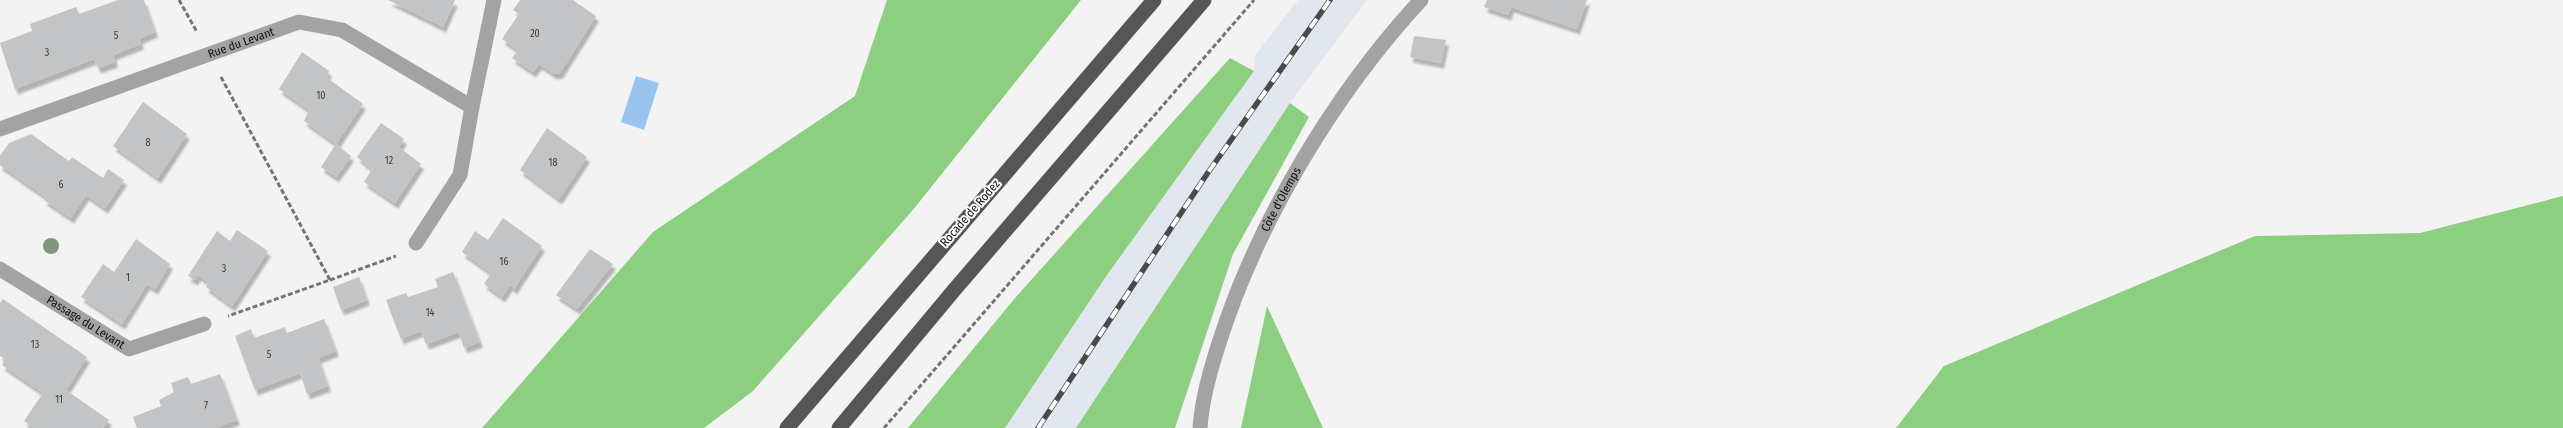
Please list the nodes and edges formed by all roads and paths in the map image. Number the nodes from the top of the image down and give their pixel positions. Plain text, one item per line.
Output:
1 (179, 0) edge
2 (494, 0) edge
3 (1154, 0) edge
4 (1204, 0) edge
5 (1254, 0) edge
6 (1421, 0) edge
7 (208, 54) junction
8 (472, 107) junction
9 (0, 129) edge
10 (416, 243) joint
11 (0, 269) edge
12 (330, 280) junction
13 (204, 324) joint
14 (787, 428) edge
15 (839, 428) edge
16 (884, 428) edge
17 (1200, 428) edge

1 - 7 path
2 - 8 street
3 - 14 highway, Rocade de Rodez
4 - 15 highway
5 - 16 path
6 - 17 street, Côte d'Olemps
7 - 8 street, Rue du Levant
7 - 9 street, Rue du Levant
7 - 12 path
8 - 10 street
10 - 12 path
11 - 13 street, Passage du Levant
12 - 13 path

